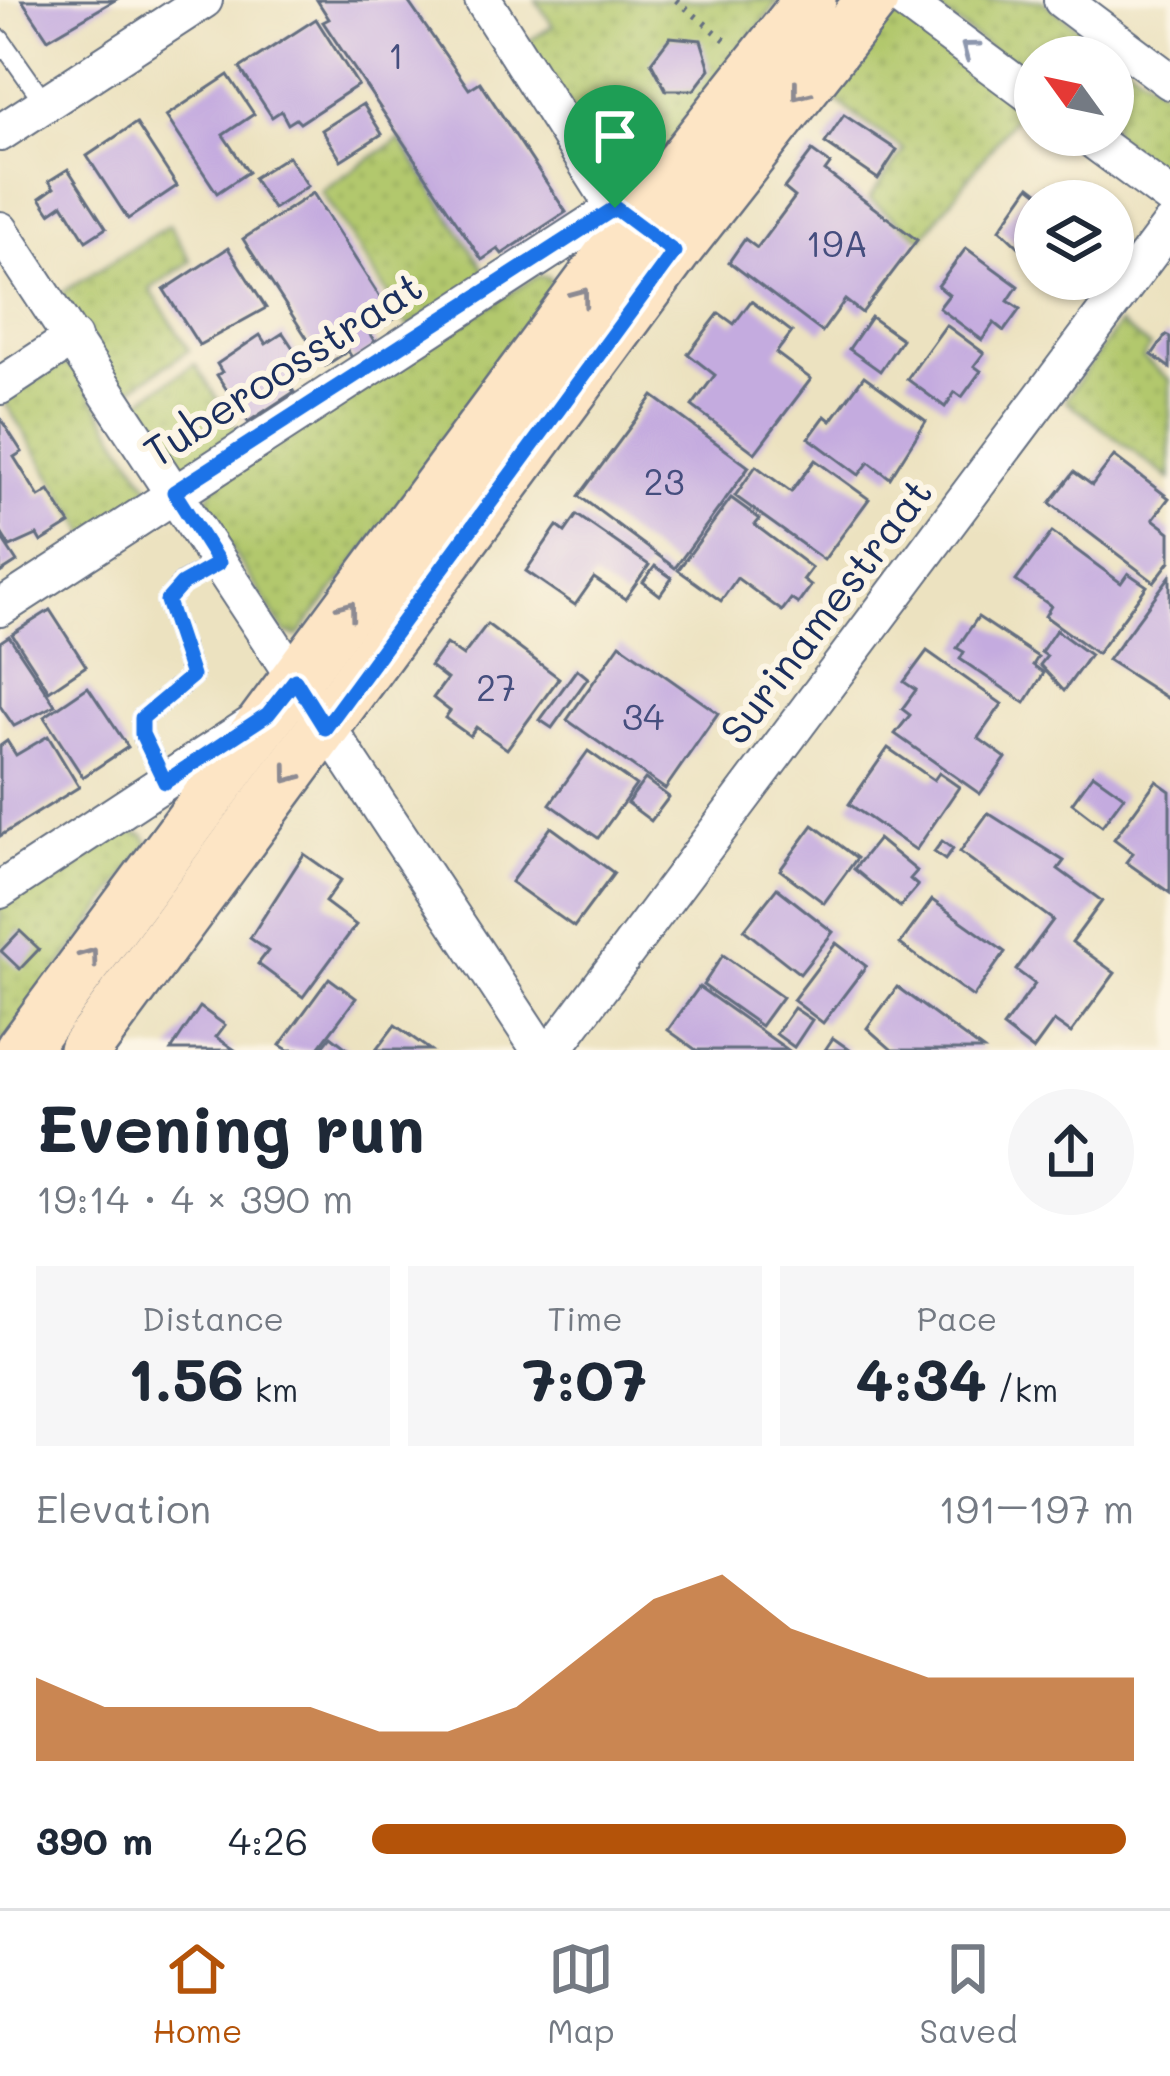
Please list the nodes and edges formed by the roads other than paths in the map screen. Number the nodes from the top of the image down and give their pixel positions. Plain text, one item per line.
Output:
1 (483, 0) edge
2 (810, 0) edge
3 (872, 0) edge
4 (903, 0) edge
5 (1062, 0) edge
6 (194, 2) edge
7 (0, 39) edge
8 (1170, 81) edge
9 (1014, 82) edge
10 (45, 104) junction
11 (0, 133) edge
12 (1114, 156) edge
13 (1170, 197) edge
14 (1170, 226) edge
15 (641, 227) junction
16 (0, 230) edge
17 (73, 338) junction
18 (0, 386) edge
19 (174, 492) junction
20 (219, 563) junction
21 (0, 608) edge
22 (281, 697) junction
23 (325, 728) junction
24 (165, 782) junction
25 (0, 890) edge
26 (21, 1050) edge
27 (85, 1050) edge
28 (540, 1050) edge
29 (554, 1050) edge

1 - 15 street
2 - 15 main road
3 -> 15 main road
9 -> 4 street
5 - 8 street
6 - 10 street
7 - 10 lane
10 - 11 street
12 - 13 street
14 - 29 street, Surinamestraat
15 - 19 street, Tuberoosstraat
22 -> 15 main road
15 - 23 main road
16 - 17 street
17 - 18 street
17 - 19 street
19 - 20 street
19 - 21 street, Tuberoosstraat
20 - 22 street
20 - 24 lane
22 - 23 street
22 - 24 street
26 -> 22 main road
23 -> 27 main road
23 - 28 street
24 - 25 street

